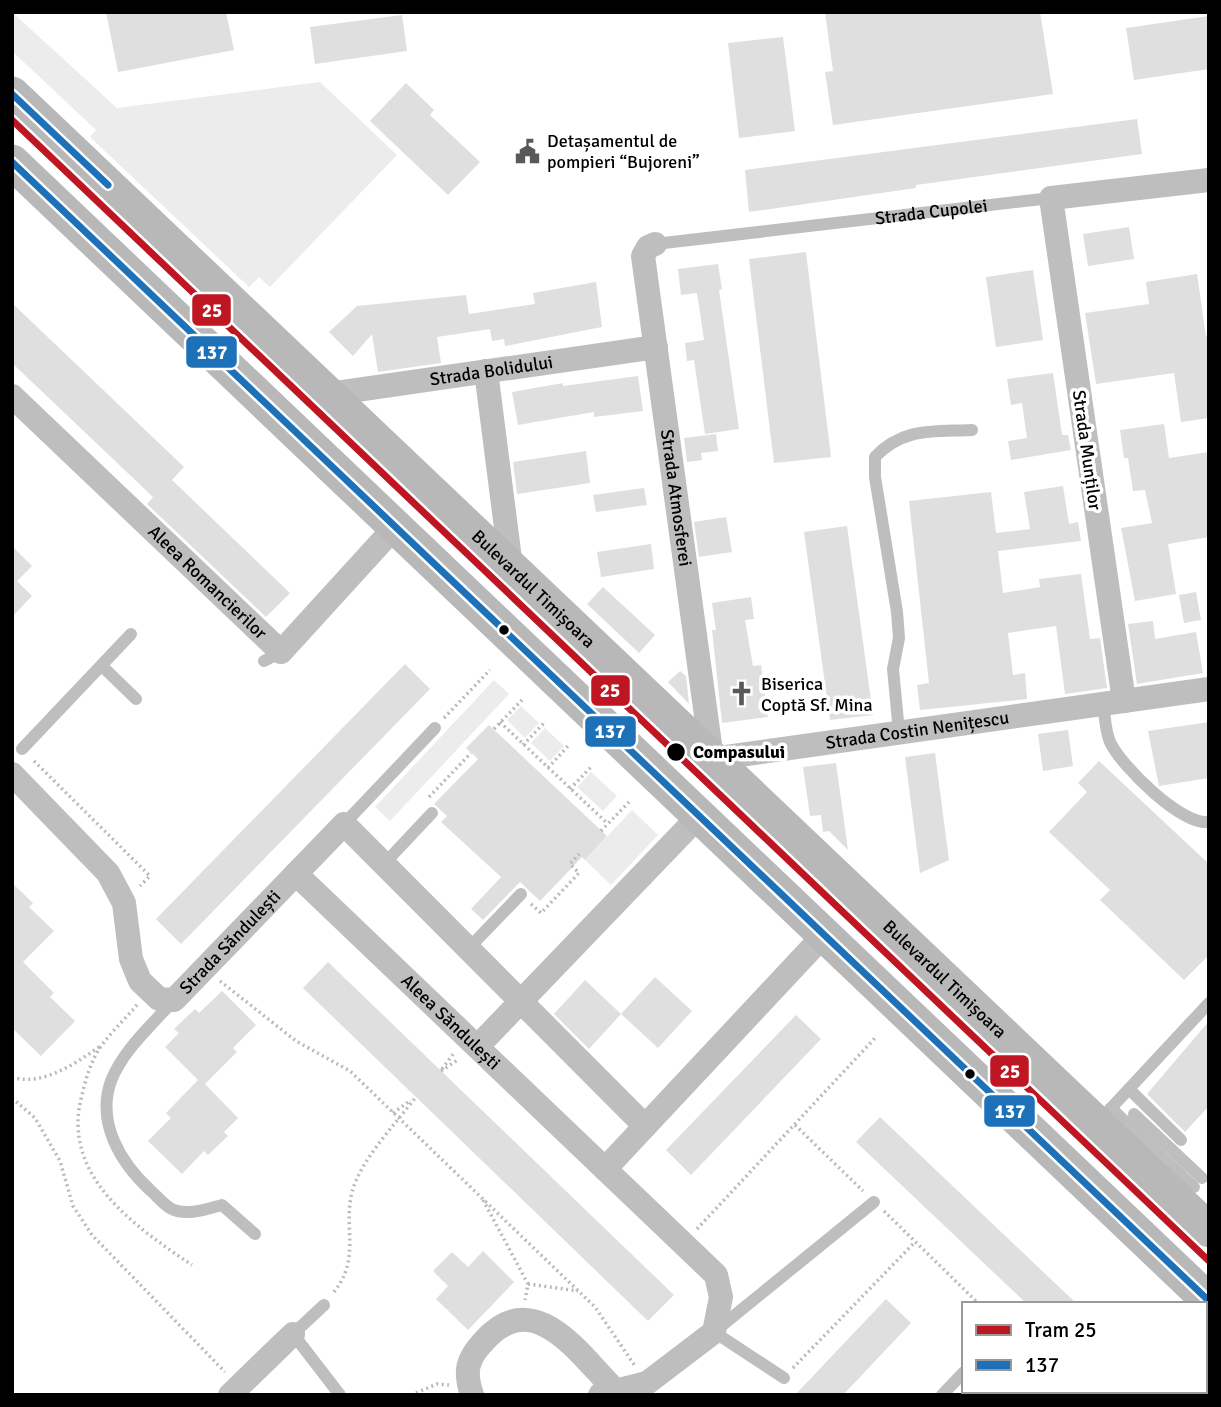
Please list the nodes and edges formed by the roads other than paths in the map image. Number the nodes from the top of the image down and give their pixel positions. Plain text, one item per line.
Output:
1 (12, 94) edge
2 (12, 162) edge
3 (1209, 180) edge
4 (1051, 198) junction
5 (655, 244) joint
6 (247, 317) junction
7 (656, 347) junction
8 (213, 353) junction
9 (486, 371) junction
10 (328, 394) junction
11 (12, 396) edge
12 (972, 430) dead end
13 (395, 527) junction
14 (511, 568) junction
15 (131, 634) dead end
16 (102, 666) junction
17 (1209, 689) edge
18 (136, 699) dead end
19 (1114, 703) junction
20 (435, 727) road end
21 (899, 732) junction
22 (22, 749) dead end
23 (712, 759) junction
24 (12, 774) edge
25 (432, 813) dead end
26 (699, 816) junction
27 (1209, 822) edge
28 (344, 824) junction
29 (384, 864) junction
30 (296, 874) junction
31 (521, 894) dead end
32 (824, 935) junction
33 (468, 949) junction
34 (937, 972) junction
35 (174, 1000) junction
36 (521, 1001) junction
37 (1209, 1003) edge
38 (902, 1009) junction
39 (478, 1046) junction
40 (1129, 1089) junction
41 (1134, 1114) dead end
42 (1104, 1116) junction
43 (645, 1126) junction
44 (1181, 1140) dead end
45 (605, 1169) junction
46 (1196, 1185) edge
47 (874, 1202) dead end
48 (1209, 1230) edge
49 (255, 1234) dead end
50 (1209, 1301) edge
51 (324, 1305) road end
52 (714, 1332) junction
53 (293, 1334) junction
54 (962, 1373) edge
55 (784, 1378) road end
56 (470, 1389) edge
57 (234, 1390) edge
58 (607, 1392) edge
59 (340, 1395) edge
60 (942, 1395) edge

1 - 6 main road, Bulevardul Timișoara
2 - 8 main road
3 - 4 street, Strada Cupolei
4 - 5 lane, Strada Cupolei
4 - 19 street, Strada Munților
5 - 7 street, Strada Atmosferei
6 - 8 main road
6 - 10 main road, Bulevardul Timișoara
7 - 9 street, Strada Bolidului
7 - 23 street, Strada Atmosferei
8 - 13 main road
9 - 10 street, Strada Bolidului
9 - 14 street
10 - 14 main road, Bulevardul Timișoara
11 - 13 street, Aleea Romancierilor
12 - 21 lane
13 - 26 main road
14 - 23 main road, Bulevardul Timișoara
15 - 16 lane
16 - 18 lane
16 - 22 lane
17 - 19 street, Strada Costin Nenițescu
19 - 21 street, Strada Costin Nenițescu
19 - 27 lane
20 - 28 lane
21 - 23 street, Strada Costin Nenițescu
23 - 34 main road, Bulevardul Timișoara
24 - 35 street, Strada Săndulești
25 - 29 lane
26 - 32 main road
26 - 36 street
28 - 29 street
28 - 30 street, Strada Săndulești
29 - 33 street
30 - 35 street, Strada Săndulești
30 - 39 street, Aleea Săndulești
31 - 33 lane
32 - 38 main road
32 - 43 street
33 - 36 street
34 - 38 main road
34 - 42 main road, Bulevardul Timișoara
35 - 49 lane
36 - 39 street
36 - 43 street
37 - 40 lane
38 - 50 main road
39 - 45 street, Aleea Săndulești
40 - 42 lane
40 - 44 lane
41 - 46 lane
42 - 46 main road, Bulevardul Timișoara
43 - 45 street
45 - 52 street, Aleea Săndulești
46 - 48 main road, Bulevardul Timișoara
47 - 52 lane
51 - 53 lane
52 - 55 lane
52 - 58 street
53 - 57 street
53 - 59 lane
54 - 60 lane
56 - 58 street

